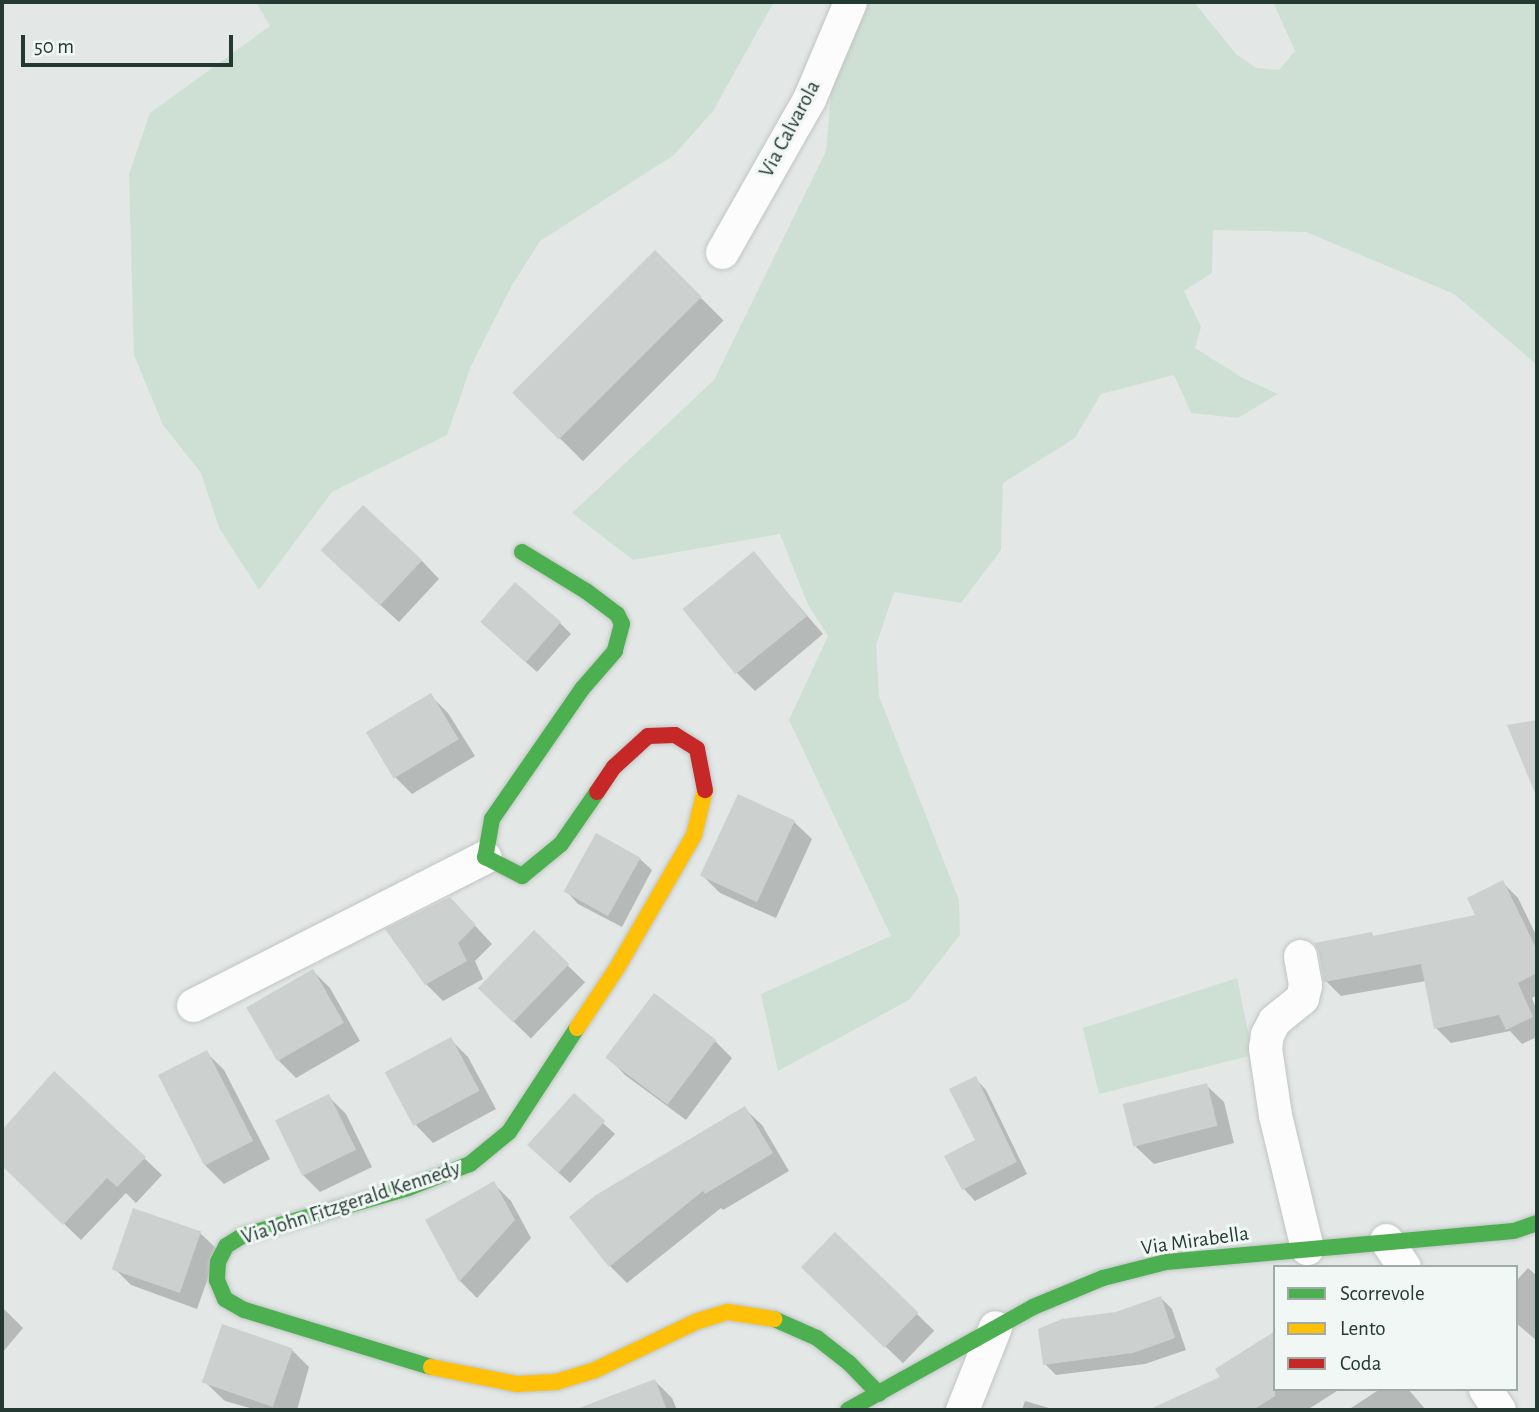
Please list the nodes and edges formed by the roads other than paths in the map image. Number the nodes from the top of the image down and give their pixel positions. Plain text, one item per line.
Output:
1 (850, 2) edge
2 (722, 252) dead end
3 (522, 552) dead end
4 (485, 857) junction
5 (1300, 956) dead end
6 (193, 1005) dead end
7 (1537, 1223) edge
8 (1307, 1248) junction
9 (1395, 1254) edge
10 (995, 1327) junction
11 (1486, 1391) edge
12 (879, 1394) junction
13 (848, 1410) edge
14 (962, 1410) edge
15 (1499, 1410) edge

1 - 2 street, Via Calvarola
3 - 4 street
4 - 6 street
4 - 12 street, Via John Fitzgerald Kennedy
5 - 8 street
7 - 9 street, Via Mirabella
8 - 9 street, Via Mirabella
8 - 10 street, Via Mirabella
10 - 12 street, Via Mirabella
10 - 14 street
11 - 15 street
12 - 13 street, Via Mirabella

